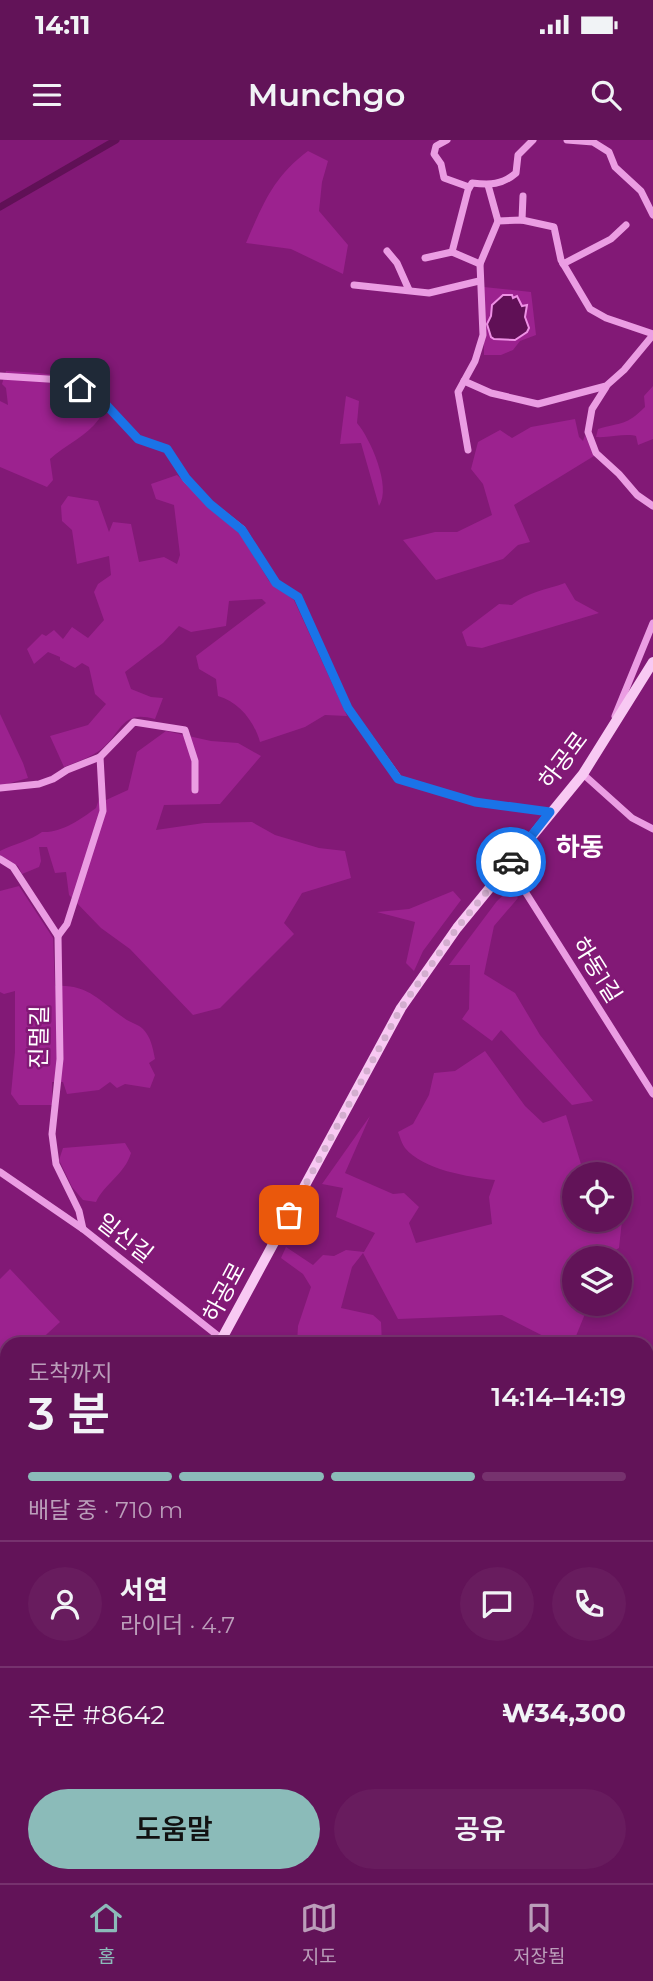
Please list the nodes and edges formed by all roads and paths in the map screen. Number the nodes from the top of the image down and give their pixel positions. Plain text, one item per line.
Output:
1 (447, 140) edge
2 (533, 140) edge
3 (566, 140) edge
4 (488, 185) junction
5 (470, 187) junction
6 (523, 196) dead end
7 (653, 215) edge
8 (522, 220) junction
9 (498, 221) junction
10 (626, 225) dead end
11 (387, 251) dead end
12 (452, 252) junction
13 (425, 258) dead end
14 (480, 264) junction
15 (563, 264) junction
16 (480, 281) junction
17 (354, 285) dead end
18 (409, 290) junction
19 (653, 334) edge
20 (0, 376) edge
21 (464, 381) junction
22 (606, 386) junction
23 (468, 450) dead end
24 (653, 506) edge
25 (653, 623) edge
26 (653, 662) edge
27 (611, 730) junction
28 (100, 757) junction
29 (583, 774) junction
30 (0, 788) edge
31 (195, 790) dead end
32 (550, 812) junction
33 (653, 829) edge
34 (0, 859) edge
35 (509, 866) junction
36 (58, 936) junction
37 (653, 1094) edge
38 (0, 1172) edge
39 (83, 1229) junction
40 (214, 1337) edge
41 (223, 1337) edge

1 - 5 street
2 - 4 street
3 - 7 street
4 - 5 street
4 - 9 street
5 - 12 street
6 - 8 street
8 - 9 street
8 - 15 street
9 - 14 street
10 - 15 street
11 - 18 street
12 - 13 street
12 - 14 street
14 - 16 street
15 - 19 street
16 - 18 street
16 - 21 street
17 - 18 street
19 - 22 street
20 - 32 street
21 - 22 street
21 - 23 street
22 - 24 street
25 - 27 street
26 - 27 main road, 하공로
27 - 29 main road, 하공로
28 - 30 street
28 - 31 street
28 - 36 street
29 - 32 main road, 하공로
29 - 33 street
32 - 35 main road, 하공로
34 - 36 street
35 - 37 street, 하동1길
35 - 41 main road, 하공로
36 - 39 street, 진멀길
38 - 39 street, 일신길
39 - 40 street, 일신길

